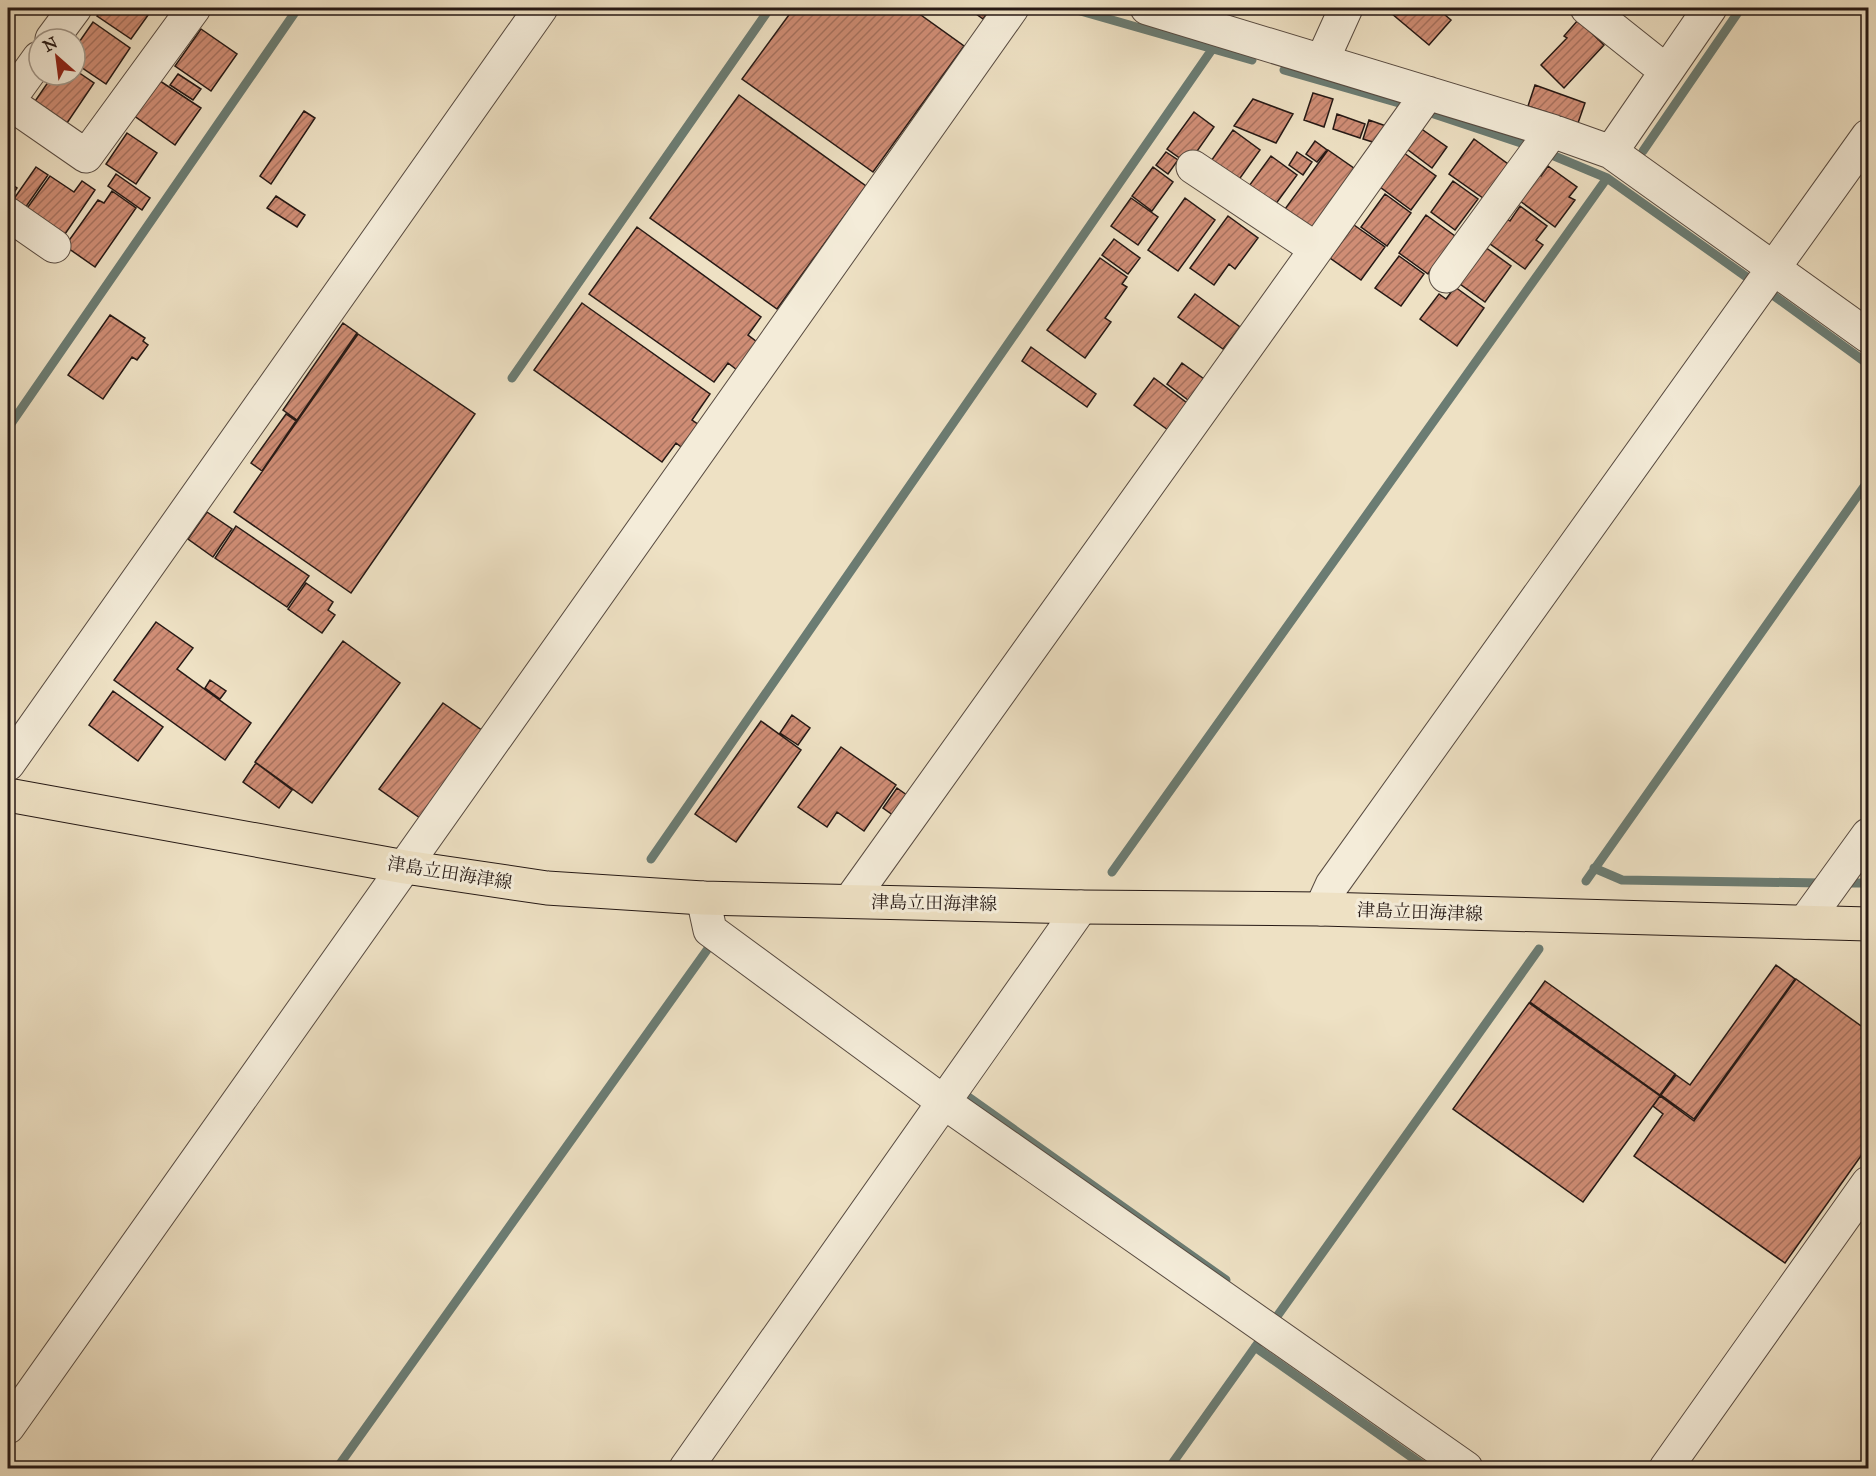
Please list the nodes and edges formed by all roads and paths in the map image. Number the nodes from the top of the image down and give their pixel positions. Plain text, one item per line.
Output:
1 (75, 8) edge
2 (194, 8) edge
3 (541, 8) edge
4 (1012, 8) edge
5 (1147, 8) edge
6 (1346, 8) edge
7 (1587, 8) edge
8 (1710, 8) edge
9 (61, 27) edge
10 (1322, 61) junction
11 (1666, 71) junction
12 (27, 74) edge
13 (1428, 93) junction
14 (8, 102) edge
15 (1552, 131) junction
16 (1869, 136) edge
17 (1611, 152) junction
18 (1193, 167) dead end
19 (8, 214) edge
20 (54, 246) dead end
21 (1316, 249) junction
22 (1774, 268) junction
23 (1446, 276) dead end
24 (1869, 336) edge
25 (8, 764) edge
26 (8, 795) edge
27 (1869, 835) edge
28 (405, 867) junction
29 (703, 898) junction
30 (850, 901) junction
31 (1081, 907) junction
32 (1321, 909) junction
33 (1805, 922) junction
34 (1869, 924) edge
35 (945, 1103) junction
36 (1869, 1183) edge
37 (8, 1427) edge
38 (686, 1468) edge
39 (1466, 1468) edge
40 (1666, 1468) edge

1 - 9 street
2 - 14 street
3 - 25 street
4 - 28 street
5 - 10 street
6 - 10 street
7 - 11 street
8 - 11 street
10 - 13 street
11 - 17 street
12 - 14 street
13 - 15 street
13 - 21 street
15 - 17 street
15 - 23 street
16 - 22 street
17 - 22 street
18 - 21 street
19 - 20 street
21 - 30 street
22 - 24 street
22 - 32 street
26 - 28 main road, 津島立田海津線
27 - 33 street
28 - 29 main road, 津島立田海津線
28 - 37 street
29 - 30 main road, 津島立田海津線
29 - 35 street
30 - 31 main road, 津島立田海津線
31 - 32 main road, 津島立田海津線
31 - 35 street
32 - 33 main road, 津島立田海津線
33 - 34 main road, 津島立田海津線
35 - 38 street
35 - 39 street
36 - 40 street

